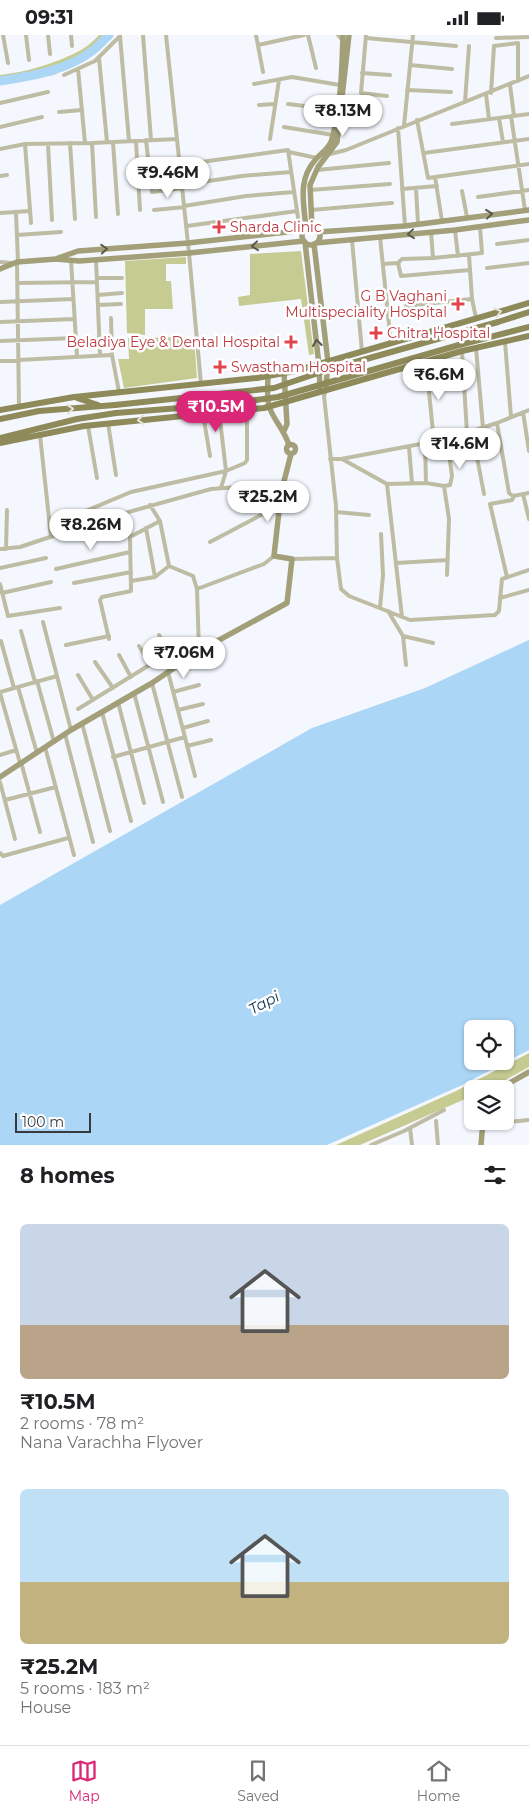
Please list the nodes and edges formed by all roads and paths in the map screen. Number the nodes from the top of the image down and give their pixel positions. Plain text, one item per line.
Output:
1 (3, 35) edge
2 (26, 35) edge
3 (48, 35) edge
4 (71, 35) edge
5 (143, 35) edge
6 (166, 35) edge
7 (256, 35) edge
8 (304, 35) edge
9 (308, 35) edge
10 (338, 35) edge
11 (349, 35) edge
12 (413, 35) edge
13 (121, 36) edge
14 (366, 37) edge
15 (529, 37) edge
16 (343, 38) edge
17 (496, 38) dead end
18 (412, 42) junction
19 (258, 45) junction
20 (72, 46) dead end
21 (456, 46) dead end
22 (469, 46) dead end
23 (50, 53) dead end
24 (6, 54) junction
25 (0, 55) edge
26 (99, 58) junction
27 (29, 60) dead end
28 (8, 63) dead end
29 (410, 65) junction
30 (316, 67) dead end
31 (78, 69) junction
32 (452, 69) dead end
33 (263, 71) dead end
34 (362, 73) junction
35 (64, 75) dead end
36 (390, 75) dead end
37 (529, 76) edge
38 (279, 80) junction
39 (518, 81) junction
40 (254, 83) dead end
41 (340, 85) junction
42 (510, 85) junction
43 (407, 90) junction
44 (48, 92) dead end
45 (451, 92) dead end
46 (491, 93) junction
47 (486, 94) junction
48 (386, 96) dead end
49 (465, 102) junction
50 (0, 103) edge
51 (276, 104) junction
52 (288, 104) dead end
53 (259, 105) dead end
54 (82, 110) junction
55 (337, 110) junction
56 (59, 112) dead end
57 (529, 114) edge
58 (513, 116) junction
59 (42, 117) dead end
60 (499, 118) junction
61 (489, 119) junction
62 (418, 120) junction
63 (452, 124) dead end
64 (404, 126) junction
65 (0, 127) edge
66 (284, 127) dead end
67 (398, 128) junction
68 (333, 135) junction
69 (177, 139) junction
70 (270, 139) dead end
71 (529, 139) edge
72 (149, 140) junction
73 (129, 141) junction
74 (136, 141) junction
75 (515, 141) junction
76 (107, 142) junction
77 (113, 142) junction
78 (503, 142) junction
79 (70, 143) junction
80 (85, 143) junction
81 (92, 143) junction
82 (25, 144) junction
83 (48, 144) junction
84 (0, 149) edge
85 (289, 153) junction
86 (424, 153) junction
87 (330, 154) junction
88 (317, 158) junction
89 (389, 163) dead end
90 (179, 164) junction
91 (529, 164) edge
92 (518, 165) junction
93 (149, 167) junction
94 (317, 170) junction
95 (291, 172) junction
96 (7, 175) dead end
97 (0, 176) edge
98 (435, 177) junction
99 (390, 184) dead end
100 (182, 186) junction
101 (437, 186) junction
102 (416, 188) junction
103 (402, 189) junction
104 (310, 190) junction
105 (529, 190) edge
106 (462, 191) dead end
107 (522, 191) junction
108 (294, 192) junction
109 (478, 197) dead end
110 (392, 203) dead end
111 (184, 206) junction
112 (140, 210) dead end
113 (154, 210) dead end
114 (311, 210) junction
115 (527, 210) edge
116 (30, 211) junction
117 (297, 211) junction
118 (16, 212) junction
119 (0, 213) edge
120 (118, 214) dead end
121 (96, 217) dead end
122 (467, 217) junction
123 (74, 219) dead end
124 (52, 220) dead end
125 (529, 220) edge
126 (442, 221) junction
127 (30, 223) dead end
128 (418, 224) junction
129 (187, 226) junction
130 (405, 226) junction
131 (480, 227) junction
132 (306, 229) junction
133 (455, 230) junction
134 (61, 232) dead end
135 (318, 232) junction
136 (431, 233) junction
137 (17, 235) junction
138 (380, 237) junction
139 (352, 240) junction
140 (529, 240) edge
141 (304, 242) junction
142 (188, 243) junction
143 (315, 244) junction
144 (498, 244) dead end
145 (189, 253) junction
146 (469, 255) junction
147 (458, 256) junction
148 (433, 258) junction
149 (56, 259) junction
150 (96, 259) junction
151 (71, 260) junction
152 (0, 262) edge
153 (16, 262) junction
154 (398, 263) junction
155 (529, 263) edge
156 (383, 264) junction
157 (487, 268) dead end
158 (0, 269) edge
159 (470, 270) junction
160 (122, 278) dead end
161 (97, 280) junction
162 (18, 283) junction
163 (72, 283) junction
164 (122, 293) dead end
165 (98, 295) junction
166 (73, 299) junction
167 (472, 299) junction
168 (19, 301) junction
169 (0, 302) edge
170 (529, 303) edge
171 (121, 304) dead end
172 (98, 305) junction
173 (406, 306) dead end
174 (518, 306) junction
175 (525, 314) edge
176 (111, 318) dead end
177 (476, 318) junction
178 (74, 319) junction
179 (0, 322) edge
180 (19, 322) junction
181 (529, 327) edge
182 (529, 336) edge
183 (75, 338) junction
184 (19, 340) junction
185 (0, 341) edge
186 (505, 342) junction
187 (391, 344) junction
188 (476, 345) junction
189 (460, 348) junction
190 (362, 352) junction
191 (100, 355) junction
192 (112, 355) junction
193 (77, 356) junction
194 (20, 360) junction
195 (0, 361) edge
196 (426, 362) junction
197 (328, 363) junction
198 (319, 365) junction
199 (284, 373) junction
200 (268, 377) junction
201 (201, 384) junction
202 (119, 391) junction
203 (323, 393) junction
204 (74, 397) junction
205 (52, 401) junction
206 (285, 402) junction
207 (102, 406) junction
208 (19, 407) junction
209 (269, 407) junction
210 (0, 410) edge
211 (248, 410) junction
212 (529, 410) edge
213 (39, 411) junction
214 (218, 411) junction
215 (523, 412) junction
216 (203, 413) junction
217 (511, 417) junction
218 (0, 419) edge
219 (77, 419) junction
220 (108, 423) junction
221 (497, 423) junction
222 (51, 425) junction
223 (88, 426) junction
224 (483, 428) junction
225 (64, 430) junction
226 (284, 431) junction
227 (470, 432) junction
228 (40, 435) junction
229 (0, 438) edge
230 (447, 439) junction
231 (434, 442) junction
232 (0, 443) edge
233 (425, 443) junction
234 (409, 447) junction
235 (529, 451) edge
236 (210, 456) dead end
237 (330, 459) junction
238 (341, 459) junction
239 (226, 471) junction
240 (116, 475) dead end
241 (97, 477) dead end
242 (412, 483) junction
243 (426, 483) junction
244 (387, 484) junction
245 (444, 486) junction
246 (221, 487) junction
247 (281, 493) junction
248 (529, 493) edge
249 (484, 494) dead end
250 (523, 494) junction
251 (514, 496) junction
252 (150, 505) junction
253 (280, 505) junction
254 (7, 510) dead end
255 (336, 512) junction
256 (369, 515) dead end
257 (529, 519) edge
258 (160, 521) junction
259 (50, 526) junction
260 (146, 528) junction
261 (381, 534) dead end
262 (51, 537) junction
263 (210, 542) dead end
264 (0, 549) edge
265 (6, 549) junction
266 (130, 552) junction
267 (274, 556) junction
268 (46, 558) dead end
269 (337, 558) junction
270 (292, 559) junction
271 (448, 560) junction
272 (396, 563) junction
273 (169, 566) junction
274 (0, 568) edge
275 (56, 569) dead end
276 (529, 570) edge
277 (131, 572) junction
278 (447, 575) dead end
279 (156, 577) junction
280 (507, 577) junction
281 (131, 581) junction
282 (51, 583) dead end
283 (74, 583) dead end
284 (0, 584) edge
285 (197, 589) junction
286 (529, 590) edge
287 (2, 593) junction
288 (500, 598) junction
289 (380, 608) junction
290 (60, 609) dead end
291 (388, 611) junction
292 (402, 617) junction
293 (43, 622) dead end
294 (21, 631) dead end
295 (159, 635) dead end
296 (403, 636) junction
297 (1, 641) edge
298 (433, 643) dead end
299 (66, 645) dead end
300 (139, 646) dead end
301 (199, 651) junction
302 (169, 653) junction
303 (119, 655) dead end
304 (95, 662) dead end
305 (150, 664) junction
306 (406, 665) dead end
307 (176, 666) junction
308 (168, 672) junction
309 (57, 675) junction
310 (78, 675) dead end
311 (131, 677) junction
312 (36, 682) junction
313 (152, 683) junction
314 (200, 685) dead end
315 (16, 687) junction
316 (113, 688) junction
317 (173, 692) junction
318 (0, 693) edge
319 (134, 693) junction
320 (94, 699) junction
321 (118, 702) junction
322 (203, 704) dead end
323 (78, 709) dead end
324 (178, 710) junction
325 (102, 712) junction
326 (208, 721) dead end
327 (82, 723) junction
328 (183, 728) junction
329 (71, 730) junction
330 (65, 734) junction
331 (185, 737) junction
332 (211, 740) dead end
333 (54, 742) junction
334 (168, 742) junction
335 (188, 746) junction
336 (45, 747) junction
337 (149, 747) junction
338 (16, 750) junction
339 (131, 751) junction
340 (37, 753) junction
341 (0, 755) edge
342 (113, 757) junction
343 (21, 762) junction
344 (195, 776) dead end
345 (0, 777) edge
346 (0, 781) edge
347 (56, 787) junction
348 (30, 794) junction
349 (182, 797) dead end
350 (5, 800) junction
351 (163, 802) dead end
352 (144, 803) dead end
353 (130, 821) dead end
354 (110, 831) dead end
355 (40, 832) dead end
356 (68, 838) junction
357 (15, 839) dead end
358 (93, 842) dead end
359 (0, 853) edge
360 (74, 855) dead end
361 (529, 1072) edge
362 (514, 1080) edge
363 (444, 1110) dead end
364 (529, 1120) edge
365 (436, 1121) dead end
366 (514, 1122) edge
367 (410, 1128) junction
368 (482, 1130) edge
369 (371, 1145) edge
370 (412, 1145) edge
371 (438, 1145) edge
372 (481, 1145) edge

1 - 24 street
2 - 27 street
3 - 23 street
4 - 20 street
5 - 72 street
6 - 69 street
7 - 19 street
8 - 19 street
9 - 30 street
10 - 16 street
11 - 87 street
12 - 18 street
13 - 26 street
13 - 73 street
14 - 18 street
14 - 34 street
15 - 17 street
16 - 41 street
18 - 21 street
18 - 29 street
19 - 33 street
22 - 49 street
24 - 25 street
24 - 28 street
26 - 31 street
26 - 76 street
29 - 32 street
29 - 43 street
31 - 35 street
31 - 54 street
34 - 36 street
34 - 48 street
37 - 39 street
38 - 40 street
38 - 41 street
38 - 51 street
39 - 42 street
39 - 46 street
41 - 55 street
42 - 46 street
42 - 58 street
43 - 45 street
43 - 64 street
44 - 50 street
46 - 47 street
47 - 49 street
47 - 61 street
49 - 62 street
51 - 53 street
51 - 70 street
52 - 55 street
54 - 56 street
54 - 80 street
55 - 68 street
57 - 58 street
58 - 60 street
58 - 75 street
59 - 65 street
60 - 61 street
60 - 78 street
61 - 63 street
62 - 64 street
62 - 86 street
64 - 67 street
66 - 68 street
67 - 87 street
67 - 103 street
68 - 88 street
69 - 72 street
69 - 90 street
71 - 75 street
72 - 74 street
72 - 93 street
73 - 74 street
73 - 77 street
74 - 112 street
75 - 78 street
75 - 92 street
76 - 77 street
76 - 81 street
77 - 120 street
78 - 86 street
79 - 80 street
79 - 83 street
79 - 123 street
80 - 81 street
81 - 121 street
82 - 83 street
82 - 84 street
82 - 116 street
83 - 124 street
85 - 88 street
85 - 90 street
85 - 95 street
86 - 98 street
87 - 94 street
88 - 132 street
89 - 94 street
90 - 93 street
90 - 100 street
91 - 92 street
92 - 98 street
92 - 107 street
93 - 100 street
94 - 104 street
95 - 100 street
95 - 108 street
96 - 97 street
98 - 101 street
99 - 104 street
100 - 111 street
101 - 102 street
101 - 126 street
102 - 103 street
102 - 128 street
103 - 130 street
104 - 114 street
105 - 107 street
106 - 122 street
107 - 109 street
107 - 115 street
108 - 111 street
108 - 117 street
110 - 114 street
111 - 113 street
111 - 129 street
114 - 132 street
122 -> 115 street
116 - 118 street
116 - 127 street
117 - 129 street
117 - 132 street
118 - 119 street
118 - 137 street
122 - 126 street
125 - 131 street
126 - 128 street
128 - 130 street
129 - 142 street
130 - 135 street
131 - 133 street
131 - 146 street
132 - 135 street
132 - 141 street
132 - 142 street
133 - 136 street
133 - 147 street
134 - 137 street
135 - 143 street
136 -> 138 street
136 - 148 street
137 - 153 street
138 - 139 street
138 - 156 street
139 - 143 street
139 - 190 street
140 - 144 street
141 - 143 street
141 -> 145 street
198 -> 141 street
142 - 145 street
149 -> 142 street
143 - 197 street
145 - 150 street
145 - 201 street
146 - 147 street
146 - 159 street
147 - 148 street
148 - 154 street
149 - 151 street
149 - 153 street
150 - 151 street
150 - 161 street
151 - 163 street
152 - 153 street
153 - 158 street
153 - 162 street
154 - 156 street
154 - 159 street
155 - 157 street
156 - 187 street
159 - 167 street
160 - 161 street
161 - 163 street
161 - 165 street
162 - 163 street
162 - 168 street
163 - 166 street
164 - 165 street
165 - 172 street
166 - 168 street
166 - 178 street
167 - 173 street
167 - 177 street
168 - 169 street
168 - 180 street
170 - 174 main road
171 - 172 street
172 - 191 street
174 - 175 main road
177 -> 174 main road
175 - 207 main road, bridge
176 - 192 street
177 - 187 main road
178 - 180 street
178 - 183 street
179 - 180 street
180 - 184 street
181 - 188 main road
182 - 186 main road
183 - 184 street
183 - 193 street
184 - 185 street
184 - 194 street
186 - 188 main road
186 - 217 street
187 - 190 main road
188 - 189 main road
188 - 224 street
189 - 196 main road
189 - 219 main road, bridge
189 - 227 street
190 - 197 main road
191 - 192 street
191 - 193 street
192 - 202 street
193 - 194 street
194 - 195 street
194 - 208 street
196 - 203 main road
196 - 231 street
197 - 198 main road
197 - 203 street
198 - 199 main road
198 - 203 street
199 - 200 main road
199 - 206 street
200 - 201 main road
200 - 209 street
201 - 202 main road
202 - 204 main road
203 - 206 main road
203 - 237 street
204 - 205 main road
204 - 207 main road
205 - 208 main road
205 - 213 main road
206 - 209 main road
206 - 226 street
213 -> 207 main road
208 - 210 main road
209 - 211 main road
209 - 226 street
211 - 214 main road
211 - 239 street
212 - 215 street
213 - 218 main road
214 - 216 main road
214 - 239 street
215 - 217 street
215 - 235 street
216 -> 220 main road
216 - 236 street
217 - 221 street
219 - 222 main road
219 - 225 main road
220 - 223 main road
220 - 240 street
221 - 224 street
221 - 251 street
222 - 225 main road
222 - 229 main road
223 - 225 main road
223 - 241 street
224 - 227 street
225 - 228 main road
226 - 247 street
227 - 230 street
227 - 249 street
228 - 232 main road
228 - 259 street
230 - 231 street
230 - 245 street
231 - 233 street
233 - 234 street
233 - 243 street
234 - 238 street
234 - 242 street
237 - 238 street
237 - 255 street
238 - 244 street
239 - 246 street
239 - 259 street
242 - 243 street
242 - 244 street
243 - 245 street
244 - 272 street
245 - 271 street
246 - 247 street
246 - 252 street
247 - 253 street
248 - 250 street
250 - 251 street
250 - 257 street
251 - 280 street
252 - 258 street
252 - 262 street
253 - 263 street
253 - 267 street
254 - 265 street
255 - 256 street
255 - 269 street
258 - 260 street
258 - 273 street
259 - 262 street
260 - 266 street
260 - 279 street
261 - 289 street
262 - 265 street
264 - 265 street
266 - 275 street
266 - 277 street
267 - 270 street
267 - 285 street
268 - 274 street
269 - 270 street
269 - 289 street
270 - 301 street
271 - 272 street
271 - 278 street
272 - 292 street
273 - 279 street
273 - 285 street
276 - 280 street
277 - 281 street
277 - 283 street
279 - 281 street
280 - 288 street
281 - 299 street
282 - 287 street
284 - 287 street
285 - 301 street
286 - 288 street
287 - 290 street
288 - 292 street
289 - 291 street
291 - 292 street
291 - 296 street
293 - 309 street
294 - 312 street
295 - 302 street
296 - 298 street
296 - 306 street
297 - 315 street
300 - 305 street
301 - 307 street
302 - 305 street
302 - 307 street
303 - 311 street
304 - 316 street
305 - 311 street
307 - 308 street
308 - 313 street
308 - 317 street
309 - 312 street
309 - 329 street
310 - 320 street
311 - 316 street
312 - 315 street
312 - 333 street
313 - 319 street
313 - 334 street
314 - 317 street
315 - 318 street
315 - 340 street
316 - 320 street
317 - 324 street
318 - 338 street
319 - 321 street
319 - 337 street
320 - 323 street
321 - 325 street
321 - 339 street
322 - 324 street
324 - 328 street
325 - 327 street
325 - 342 street
326 - 328 street
327 - 329 street
327 - 354 street
328 - 331 street
329 - 330 street
330 - 333 street
330 - 358 street
331 - 334 street
331 - 335 street
332 - 335 street
333 - 336 street
334 - 337 street
334 - 349 street
335 - 344 street
336 - 340 street
336 - 347 street
337 - 339 street
337 - 351 street
338 - 341 street
338 - 343 street
339 - 342 street
339 - 352 street
340 - 343 street
342 - 353 street
343 - 345 street
343 - 348 street
346 - 350 street
347 - 348 street
347 - 356 street
348 - 350 street
348 - 355 street
350 - 357 street
356 - 359 street
356 - 360 street
361 - 362 street
363 - 367 street
364 - 366 street
365 - 371 street
367 - 369 street
367 - 370 street
368 - 372 street

